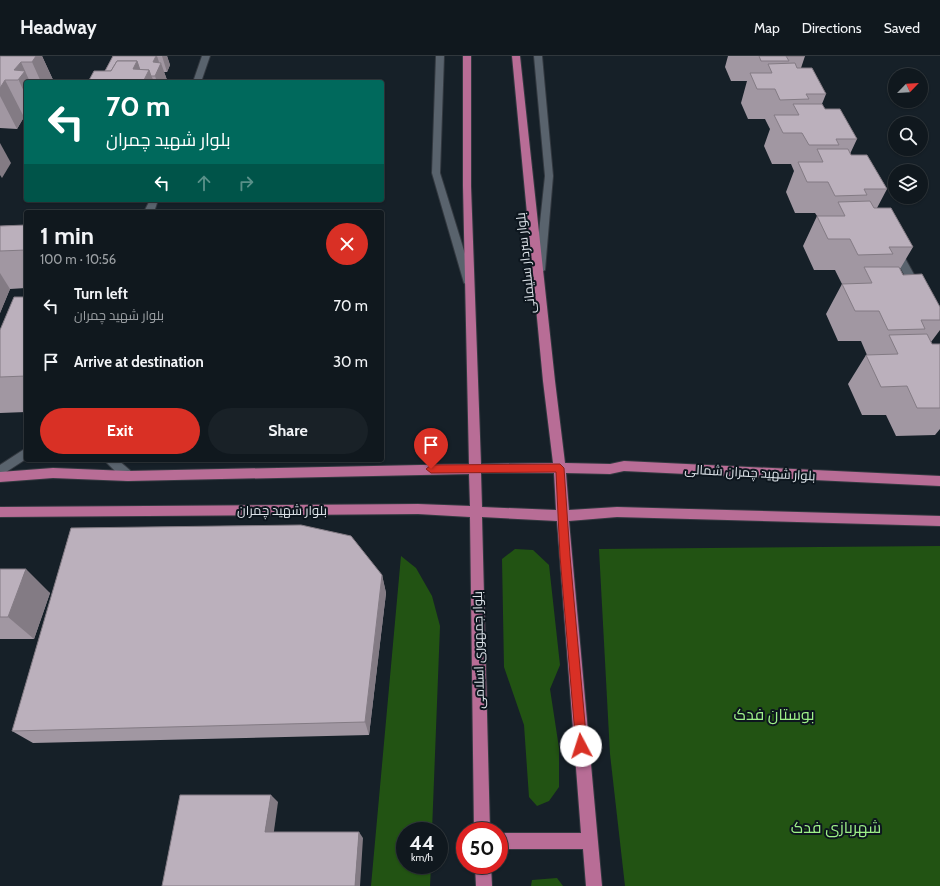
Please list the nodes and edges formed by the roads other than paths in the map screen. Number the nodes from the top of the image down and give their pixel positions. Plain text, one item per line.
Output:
1 (206, 56) edge
2 (440, 56) edge
3 (467, 56) edge
4 (516, 56) edge
5 (538, 56) edge
6 (198, 80) edge
7 (892, 244) edge
8 (539, 277) junction
9 (469, 283) junction
10 (922, 298) edge
11 (24, 454) edge
12 (112, 462) edge
13 (560, 468) junction
14 (475, 470) junction
15 (0, 471) edge
16 (128, 476) junction
17 (0, 477) edge
18 (940, 482) edge
19 (0, 512) edge
20 (476, 513) junction
21 (563, 516) junction
22 (940, 522) edge
23 (482, 822) edge
24 (508, 841) edge
25 (589, 841) junction
26 (483, 874) edge
27 (484, 886) edge
28 (594, 886) edge

1 - 6 street
2 - 9 street
3 - 9 main road
4 - 8 main road, بلوار سردار سلیمانی
5 - 8 street
7 - 10 street
8 - 13 main road, بلوار سردار سلیمانی
9 - 14 main road
11 - 15 street
12 - 16 street
13 - 14 main road
13 - 18 main road, بلوار شهید چمران شمالی
13 - 21 main road
14 - 16 main road
14 - 20 main road, بلوار جمهوری اسلامی
16 - 17 main road
19 - 20 main road, بلوار شهید چمران
20 - 21 main road, بلوار شهید چمران
20 - 23 main road, بلوار جمهوری اسلامی
21 - 22 main road
21 - 25 main road
24 - 25 main road
25 - 28 main road
26 - 27 main road

